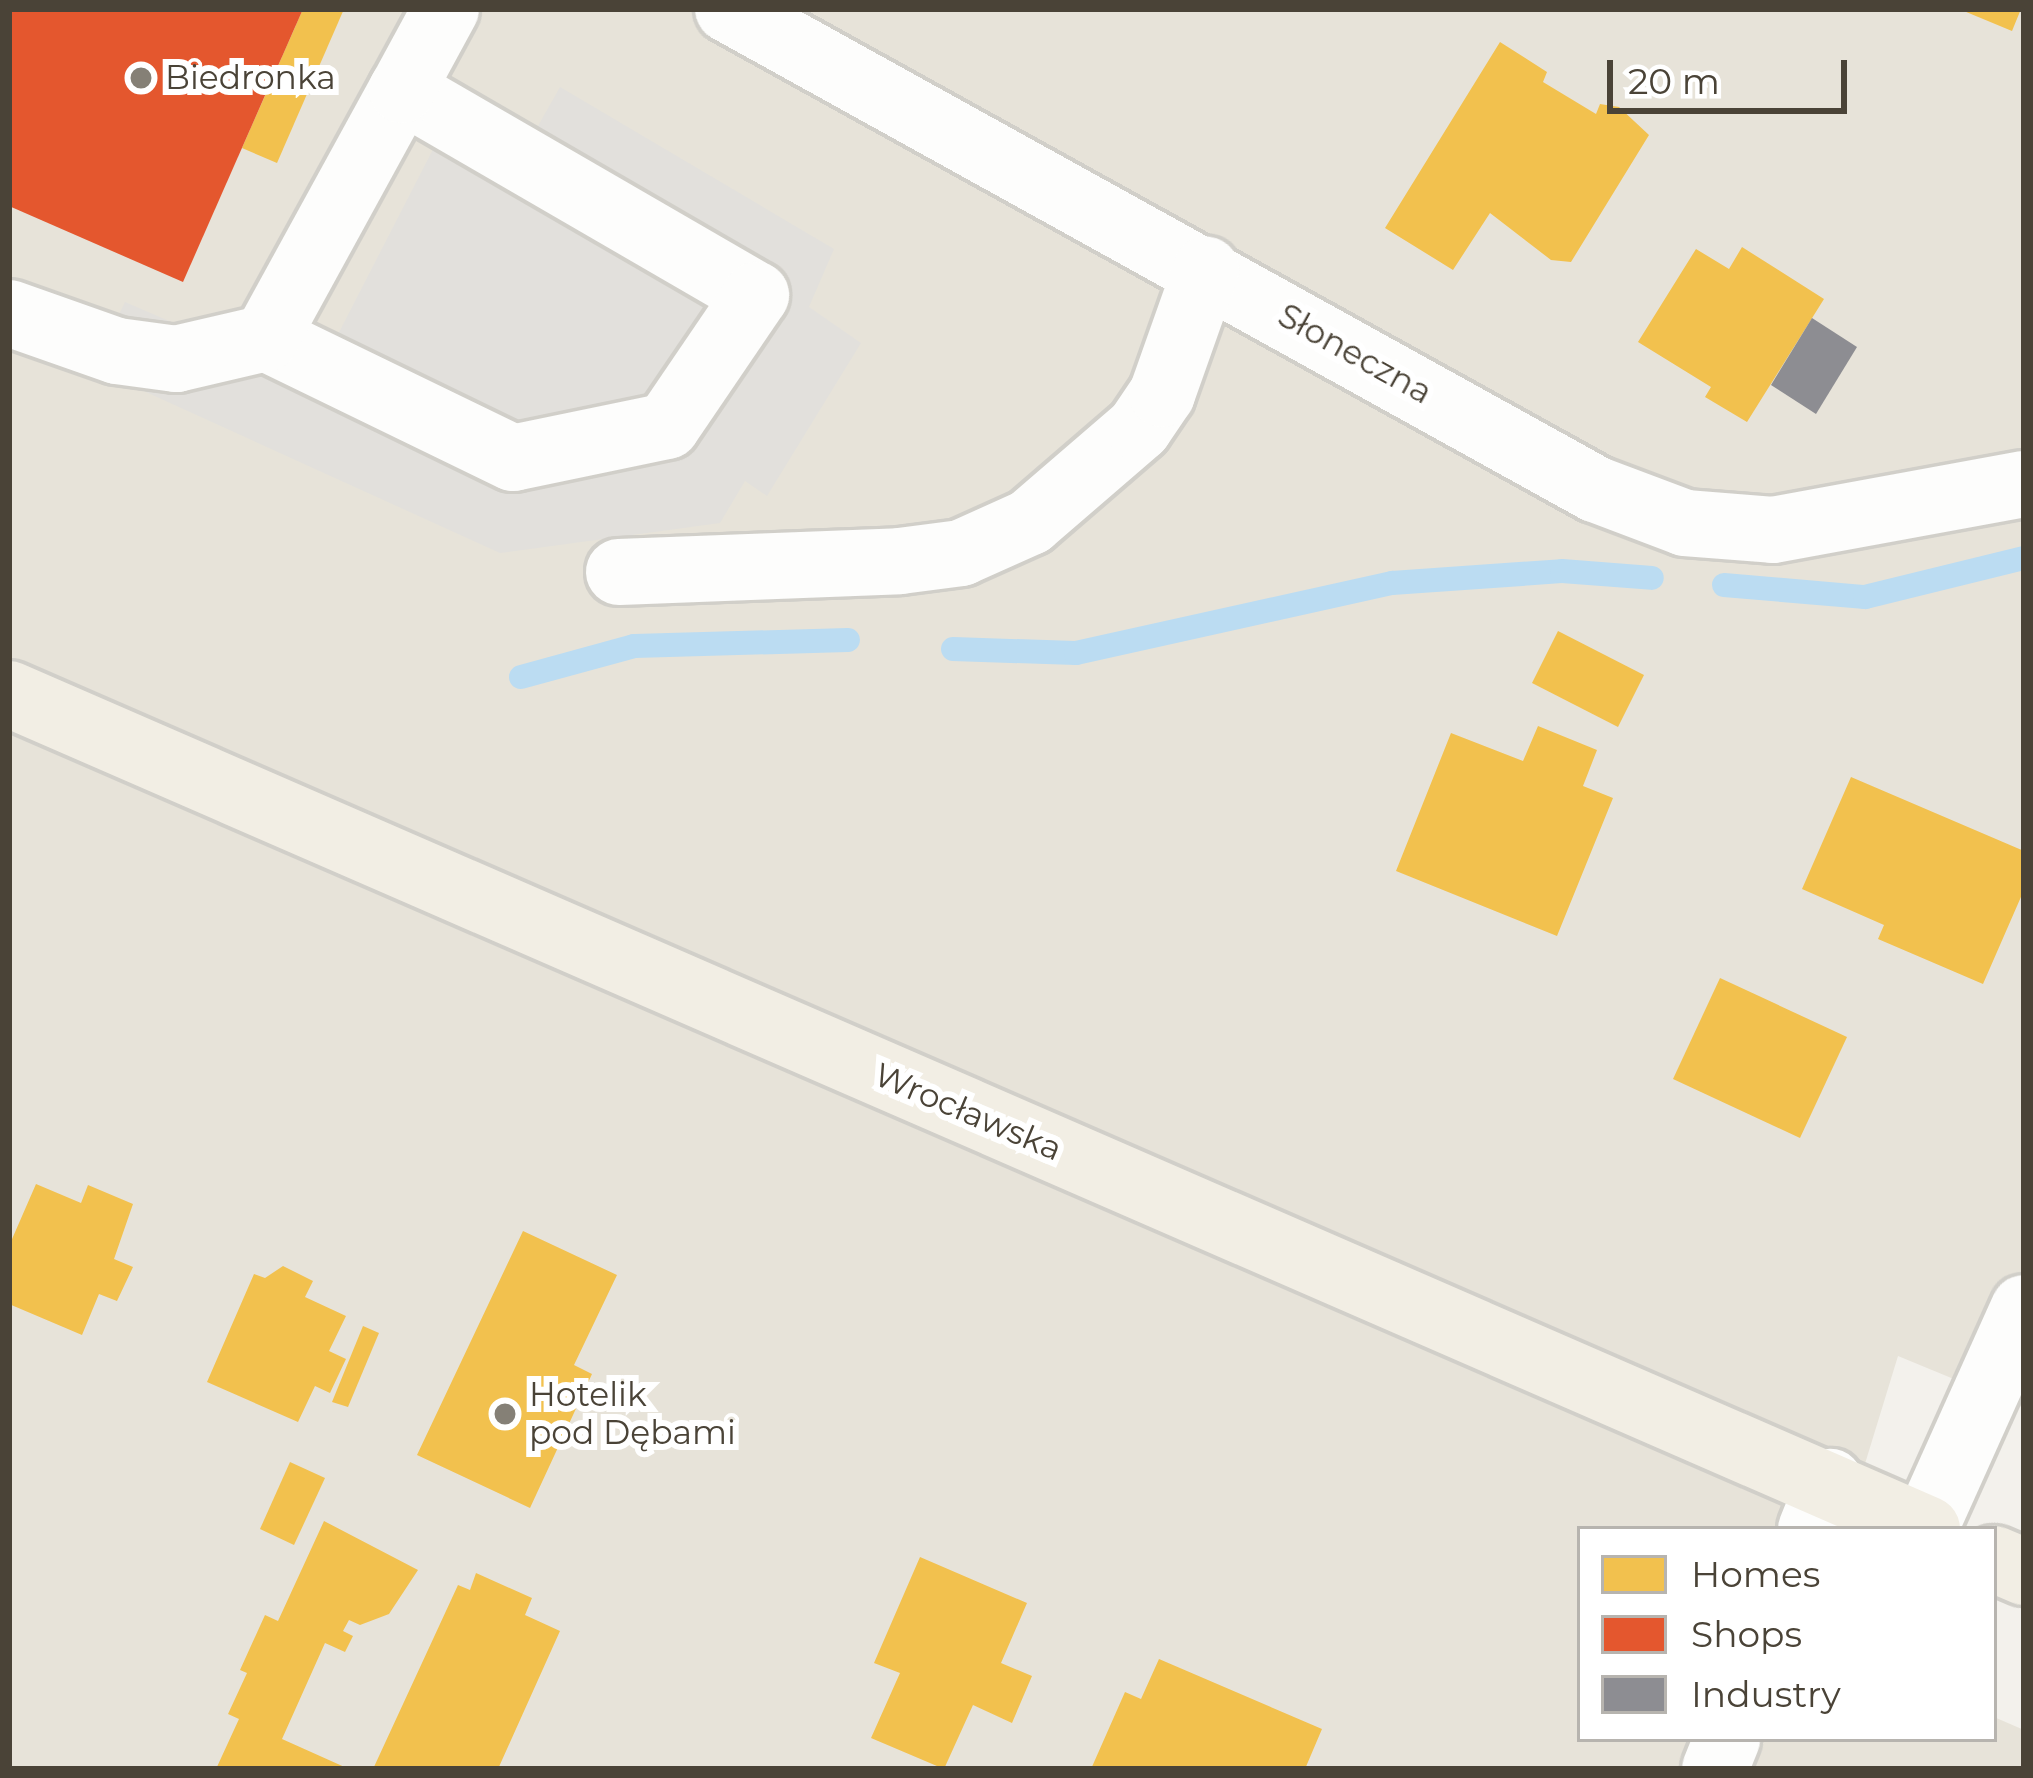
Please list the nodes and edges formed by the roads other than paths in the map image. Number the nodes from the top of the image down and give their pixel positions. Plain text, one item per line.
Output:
1 (446, 9) edge
2 (728, 9) edge
3 (402, 90) junction
4 (1206, 270) junction
5 (9, 313) edge
6 (266, 338) junction
7 (2024, 484) edge
8 (619, 572) dead end
9 (9, 694) edge
10 (2024, 1309) edge
11 (1821, 1506) edge
12 (1912, 1526) edge
13 (1927, 1526) edge

1 - 3 street
2 - 4 street, Słoneczna
3 - 6 street
3 - 6 street
4 - 7 street, Słoneczna
4 - 8 street
5 - 6 street
9 - 11 main road, Wrocławska
10 - 13 street
11 - 12 main road, Wrocławska

